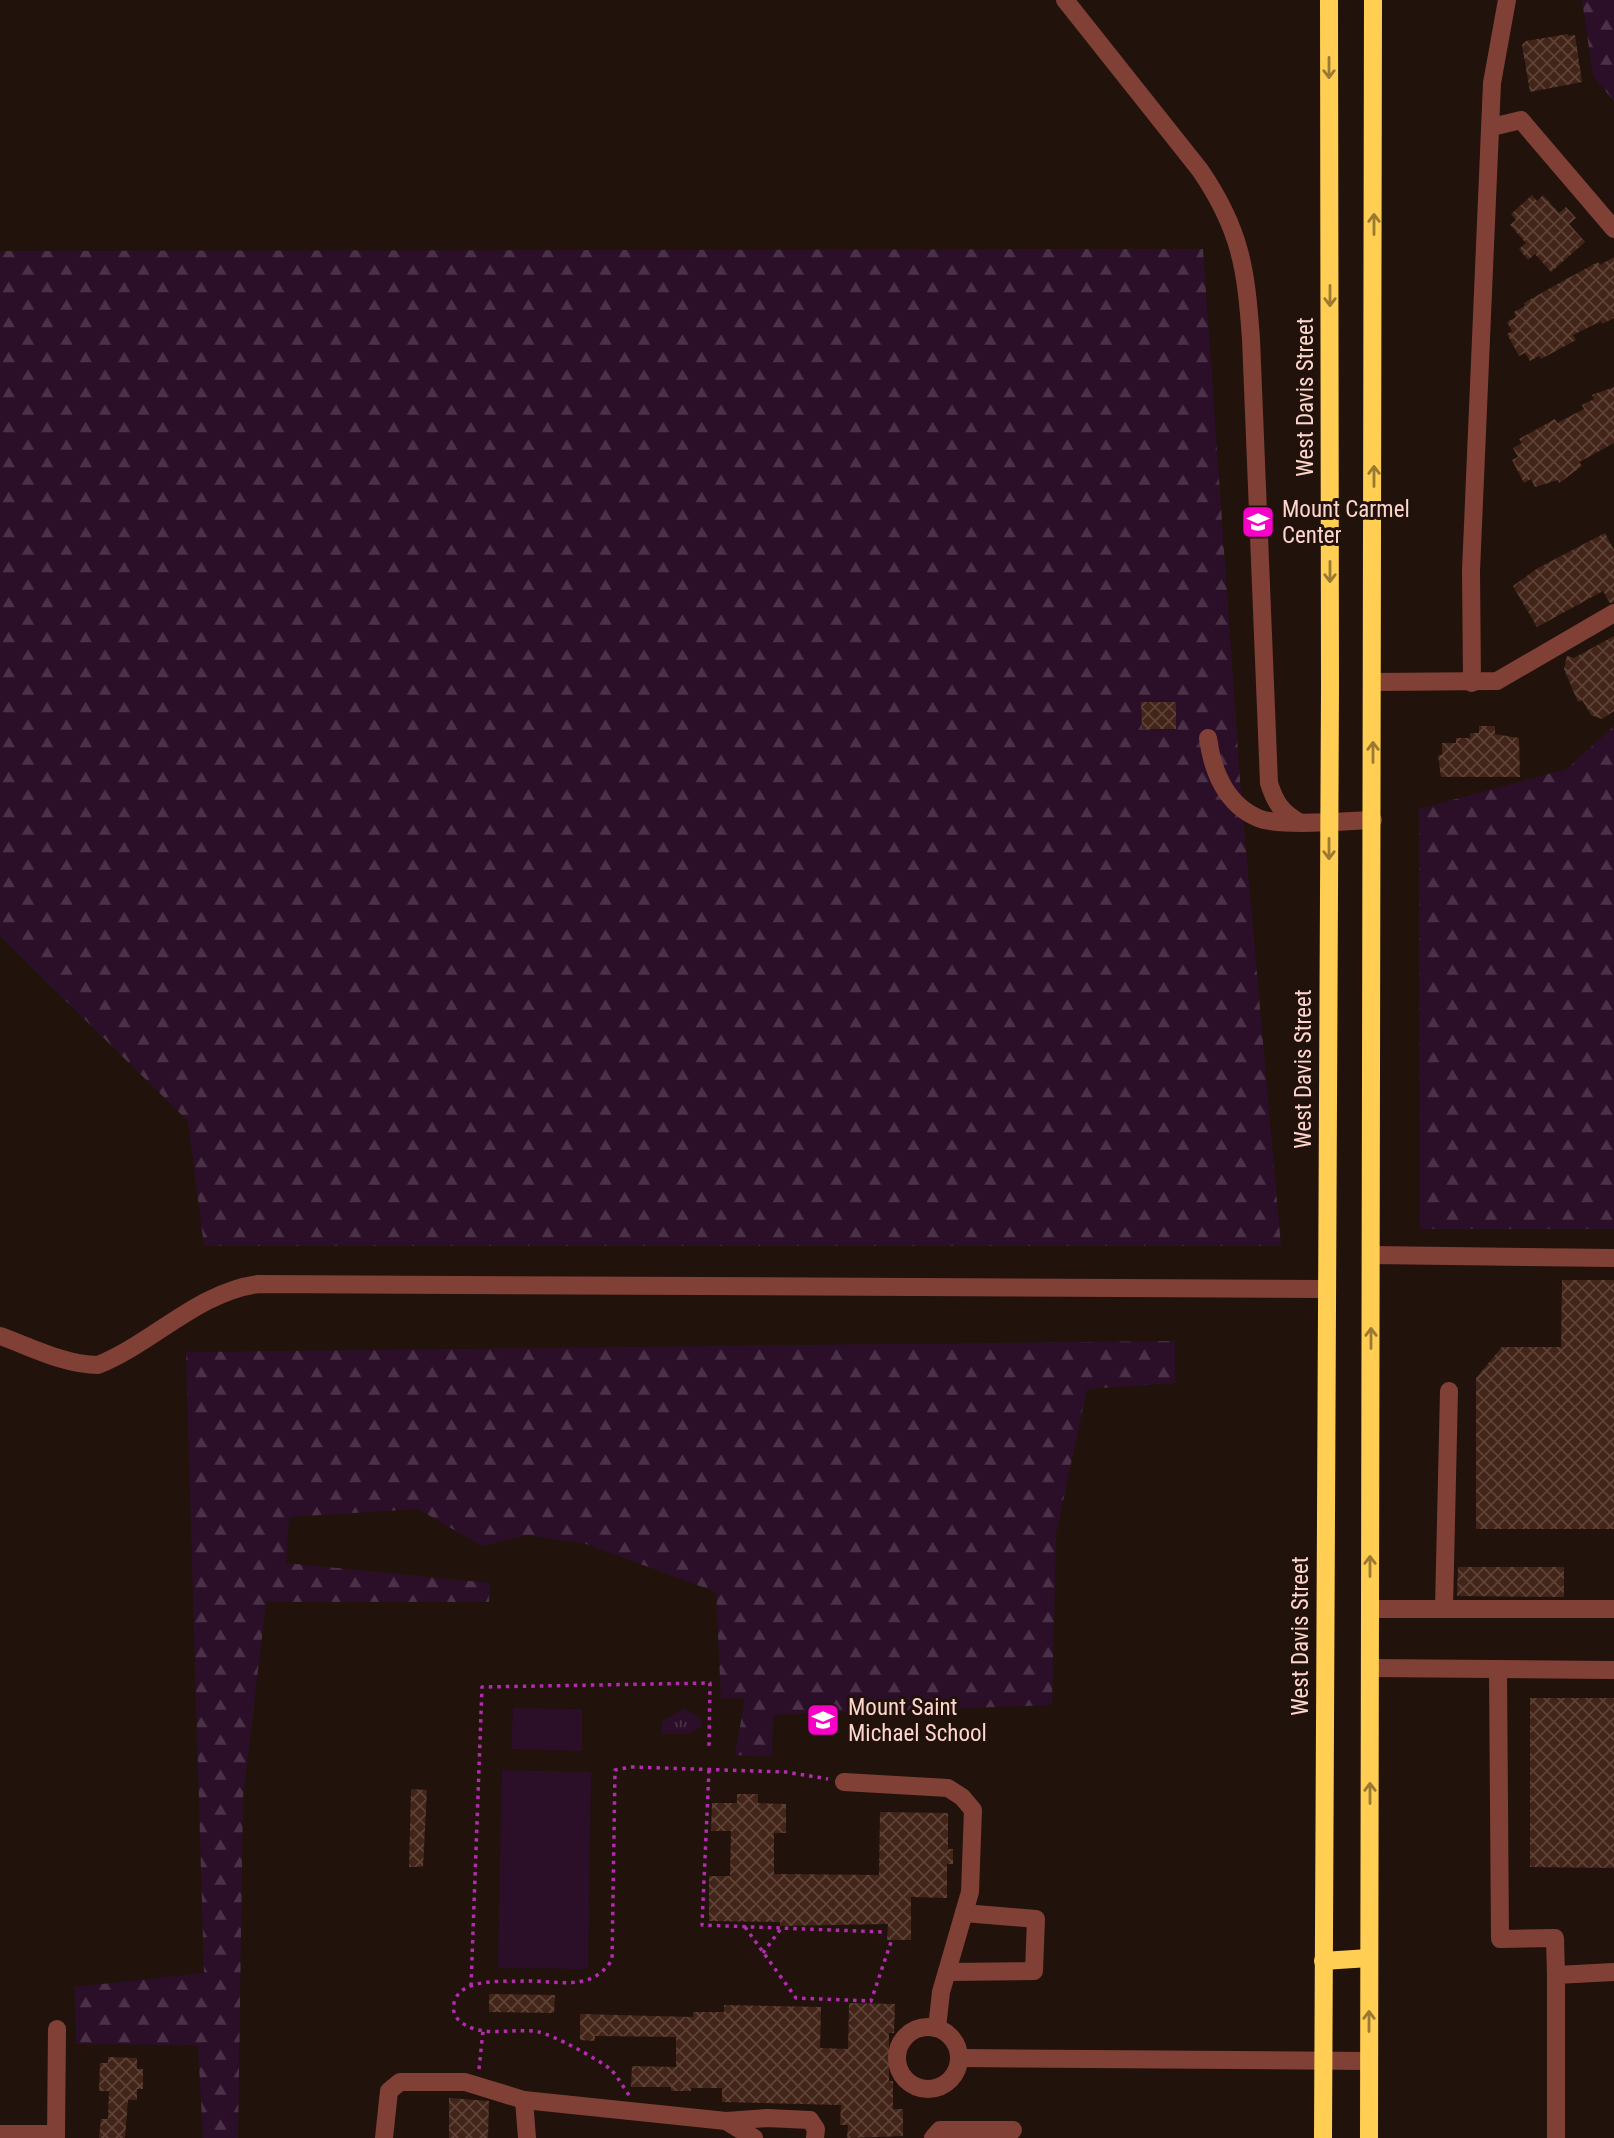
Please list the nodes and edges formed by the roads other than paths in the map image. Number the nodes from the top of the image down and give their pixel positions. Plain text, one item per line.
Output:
1 (1065, 0) edge
2 (1329, 0) edge
3 (1373, 0) edge
4 (1507, 0) edge
5 (1492, 127) junction
6 (1614, 229) edge
7 (1614, 613) edge
8 (1374, 682) junction
9 (1472, 683) junction
10 (1208, 738) dead end
11 (1373, 820) junction
12 (1299, 822) junction
13 (1329, 822) junction
14 (1371, 1255) junction
15 (1614, 1258) edge
16 (1326, 1289) junction
17 (0, 1336) edge
18 (1449, 1391) dead end
19 (1444, 1608) junction
20 (1370, 1609) junction
21 (1614, 1609) edge
22 (1370, 1668) junction
23 (1498, 1670) junction
24 (1614, 1670) edge
25 (844, 1782) road end
26 (964, 1913) junction
27 (1369, 1958) junction
28 (1323, 1961) junction
29 (947, 1972) junction
30 (1614, 1972) edge
31 (1556, 1975) junction
32 (937, 2028) junction
33 (57, 2029) dead end
34 (959, 2058) junction
35 (1323, 2061) junction
36 (1369, 2061) junction
37 (524, 2100) junction
38 (726, 2121) junction
39 (1013, 2130) dead end
40 (0, 2134) edge
41 (55, 2136) edge
42 (384, 2138) edge
43 (527, 2138) edge
44 (754, 2138) edge
45 (815, 2138) edge
46 (933, 2138) edge
47 (1322, 2138) edge
48 (1368, 2138) edge
49 (1556, 2138) edge

1 - 12 street
2 -> 13 main road, West Davis Street
8 -> 3 main road
4 - 5 street
5 - 6 street
5 - 9 street
7 - 9 street
8 - 9 street
11 -> 8 main road
10 - 12 street
11 - 13 street
11 - 14 main road
12 - 13 street
13 -> 16 main road, West Davis Street
14 - 15 street
20 -> 14 main road
16 - 17 street
16 - 28 main road, West Davis Street
18 - 19 street
19 - 20 street
19 - 21 street
20 - 22 main road
22 - 23 street
27 -> 22 main road
23 - 24 street
23 - 31 street
25 - 26 street
26 - 29 street
26 - 29 street
27 - 28 main road
36 -> 27 main road
28 - 35 main road, West Davis Street
29 - 32 street
30 - 31 street
31 - 49 street
32 - 34 street
32 - 34 street
33 - 41 street
34 - 35 street
35 - 36 street
35 - 47 main road, West Davis Street
36 - 48 main road
37 - 38 street
37 - 42 street
37 - 43 street
38 - 44 street
38 - 45 street
39 - 46 street
40 - 41 street

